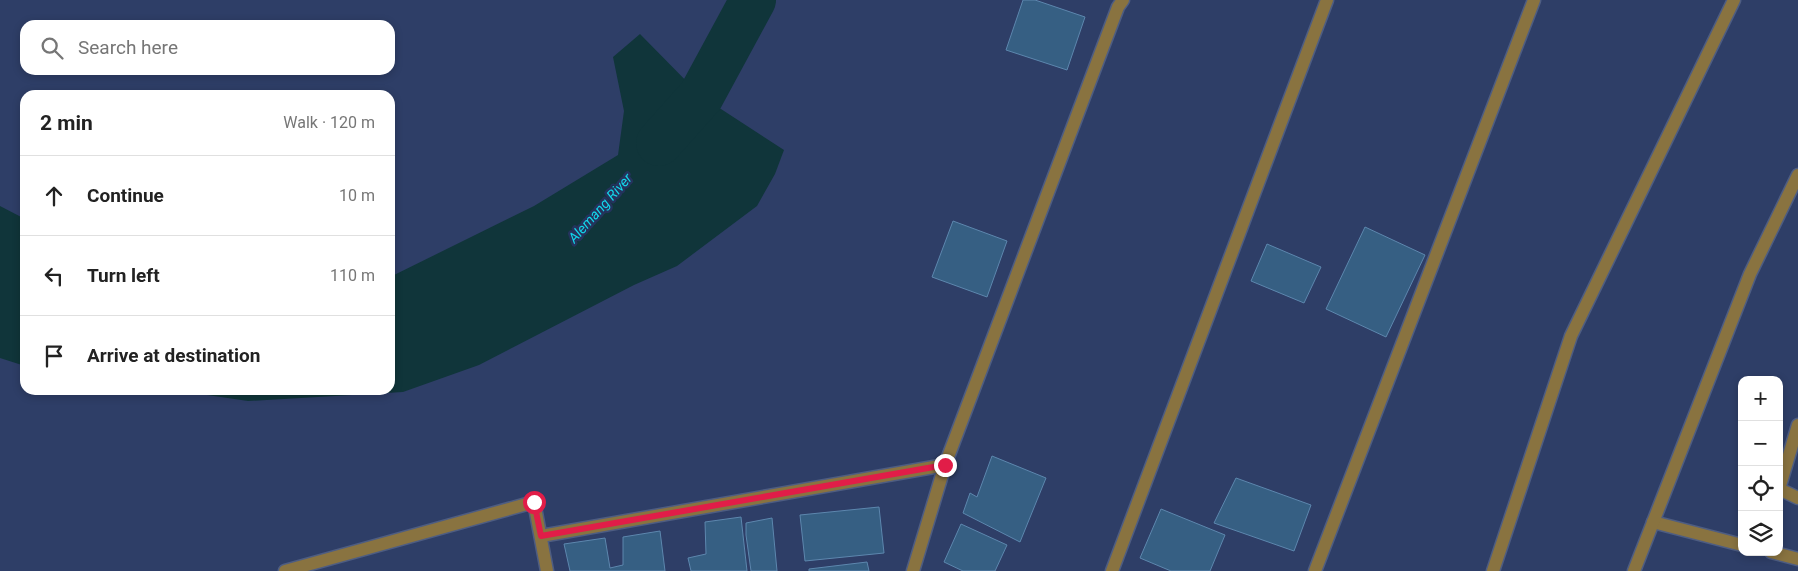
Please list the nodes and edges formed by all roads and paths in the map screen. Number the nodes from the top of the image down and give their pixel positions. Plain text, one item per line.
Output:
1 (1123, 0) edge
2 (1327, 0) edge
3 (1534, 0) edge
4 (1734, 0) edge
5 (1798, 175) edge
6 (1798, 425) edge
7 (945, 465) junction
8 (1783, 476) edge
9 (1783, 491) edge
10 (1798, 498) edge
11 (1653, 522) junction
12 (541, 536) junction
13 (1738, 544) edge
14 (1783, 555) edge
15 (1798, 559) edge
16 (286, 571) edge
17 (548, 571) edge
18 (913, 571) edge
19 (1112, 571) edge
20 (1315, 571) edge
21 (1493, 571) edge
22 (1634, 571) edge

1 - 7 street
2 - 19 street
3 - 20 street
4 - 21 street
5 - 11 street
6 - 8 street
7 - 12 street
7 - 18 street
9 - 10 street
11 - 13 street
11 - 22 street
12 - 16 street
12 - 17 street
14 - 15 street

